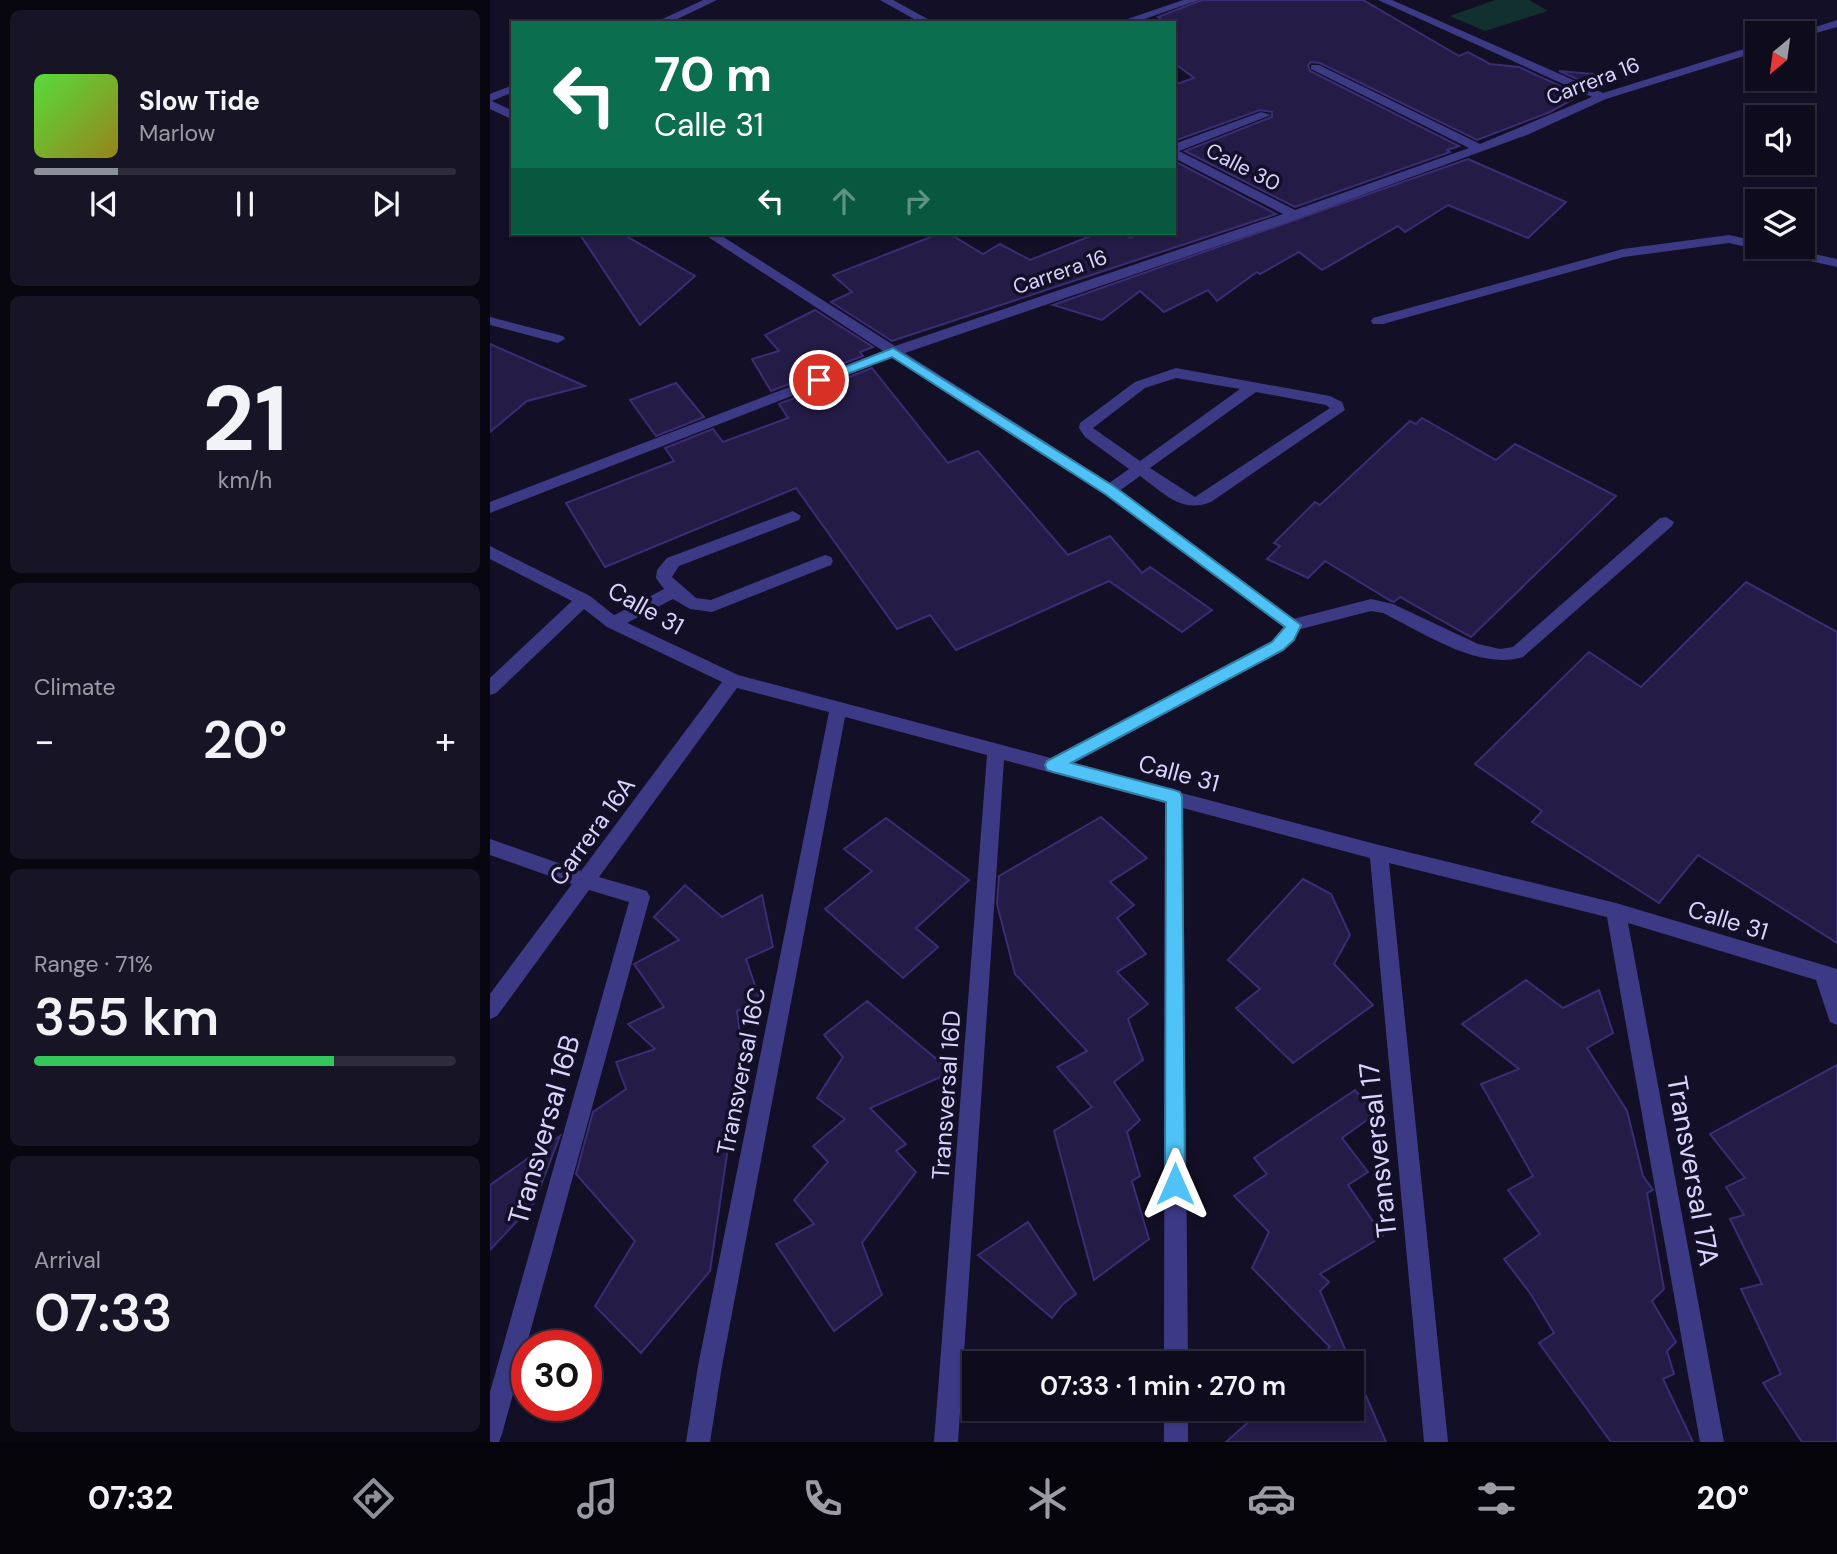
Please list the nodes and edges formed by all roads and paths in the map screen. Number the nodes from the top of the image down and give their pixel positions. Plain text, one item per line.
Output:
1 (712, 0) edge
2 (885, 0) edge
3 (1194, 0) edge
4 (1383, 0) edge
5 (664, 21) edge
6 (926, 21) edge
7 (1127, 21) edge
8 (1837, 23) edge
9 (1815, 30) edge
10 (1745, 52) edge
11 (1315, 66) dead end
12 (511, 89) edge
13 (1602, 97) junction
14 (490, 98) edge
15 (490, 104) edge
16 (511, 115) edge
17 (1265, 115) dead end
18 (1479, 148) junction
19 (1176, 150) edge
20 (1176, 152) edge
21 (1294, 215) junction
22 (711, 235) edge
23 (1745, 242) edge
24 (1815, 258) edge
25 (1837, 263) edge
26 (490, 321) edge
27 (1378, 321) dead end
28 (558, 339) dead end
29 (893, 352) junction
30 (1252, 388) junction
31 (1140, 469) junction
32 (1110, 490) junction
33 (493, 505) edge
34 (793, 516) dead end
35 (1666, 522) dead end
36 (490, 552) edge
37 (825, 561) dead end
38 (675, 591) junction
39 (584, 600) junction
40 (613, 623) junction
41 (1291, 631) junction
42 (733, 680) junction
43 (490, 688) edge
44 (838, 710) junction
45 (996, 752) junction
46 (1053, 765) junction
47 (1174, 797) junction
48 (490, 847) edge
49 (1379, 853) junction
50 (586, 881) junction
51 (1616, 911) junction
52 (1831, 976) edge
53 (490, 1010) edge
54 (1837, 1016) edge
55 (1176, 1351) edge
56 (1176, 1421) edge
57 (490, 1434) edge
58 (698, 1442) edge
59 (946, 1442) edge
60 (1176, 1442) edge
61 (1436, 1442) edge
62 (1712, 1442) edge

1 - 5 street
2 - 6 street
3 - 7 street
4 - 13 street
8 - 9 street
10 - 13 street, Carrera 16
11 - 18 street
12 - 14 street
13 - 18 street, Carrera 16
15 - 16 street
17 - 19 street
18 - 21 street, Carrera 16
20 - 21 street, Calle 30
21 - 29 street, Carrera 16
22 - 29 street
23 - 27 street
24 - 25 street
26 - 28 street
29 - 32 street
29 - 33 street, Carrera 16
30 - 31 street
30 - 31 street
30 - 31 street
31 - 32 street
32 - 41 street
34 - 38 street
35 - 41 street
36 - 39 street, Calle 31
37 - 38 street
38 - 40 street
39 - 40 street, Calle 31
39 - 43 street
40 - 42 street, Calle 31
41 - 46 street
42 - 44 street, Calle 31
42 - 50 street, Carrera 16A
44 - 45 street, Calle 31
44 - 58 street, Transversal 16C
45 - 46 street, Calle 31
45 - 59 street, Transversal 16D
46 - 47 street, Calle 31
47 - 49 street, Calle 31
47 - 55 street
48 - 50 street
49 - 51 street, Calle 31
49 - 61 street, Transversal 17
50 - 53 street, Carrera 16A
50 - 57 street, Transversal 16B
51 - 52 street, Calle 31
51 - 62 street, Transversal 17A
52 - 54 street
56 - 60 street

